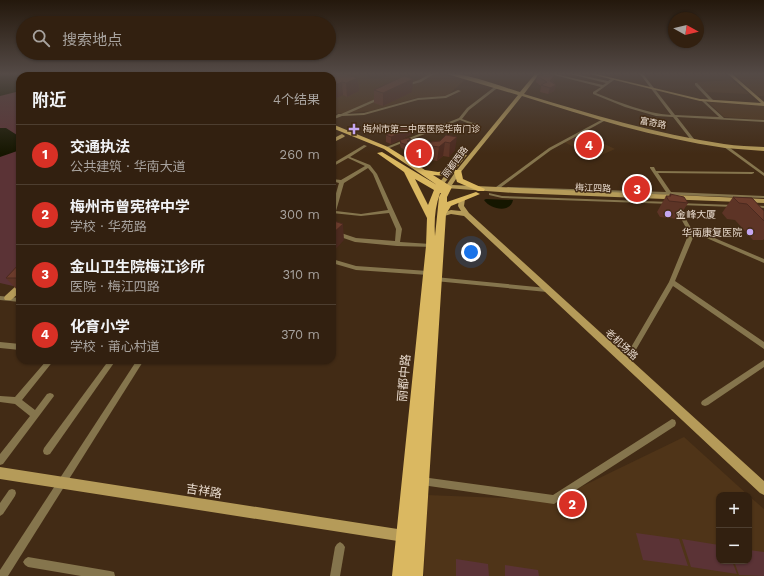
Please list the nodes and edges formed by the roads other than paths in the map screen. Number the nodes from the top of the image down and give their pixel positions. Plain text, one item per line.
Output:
1 (373, 101) edge
2 (411, 101) edge
3 (479, 101) edge
4 (513, 101) edge
5 (544, 101) edge
6 (615, 101) edge
7 (663, 101) edge
8 (704, 101) edge
9 (712, 101) edge
10 (764, 105) edge
11 (339, 115) dead end
12 (336, 117) edge
13 (676, 117) junction
14 (460, 119) junction
15 (723, 119) junction
16 (604, 120) junction
17 (764, 121) edge
18 (478, 126) dead end
19 (336, 128) edge
20 (336, 134) edge
21 (342, 136) junction
22 (336, 139) edge
23 (692, 139) junction
24 (365, 146) junction
25 (725, 146) junction
26 (386, 148) junction
27 (764, 149) edge
28 (348, 157) dead end
29 (336, 164) edge
30 (368, 166) junction
31 (418, 169) junction
32 (407, 170) junction
33 (454, 172) junction
34 (752, 173) dead end
35 (764, 175) edge
36 (336, 181) edge
37 (342, 182) junction
38 (443, 188) junction
39 (494, 190) junction
40 (479, 192) junction
41 (764, 197) edge
42 (462, 199) junction
43 (673, 200) junction
44 (336, 202) edge
45 (764, 202) edge
46 (764, 207) edge
47 (391, 211) junction
48 (336, 212) edge
49 (466, 214) junction
50 (436, 216) junction
51 (690, 229) junction
52 (336, 233) edge
53 (397, 244) junction
54 (431, 246) junction
55 (764, 261) edge
56 (336, 262) edge
57 (432, 276) junction
58 (672, 282) junction
59 (16, 290) edge
60 (547, 290) junction
61 (4, 298) edge
62 (16, 300) edge
63 (0, 345) edge
64 (764, 346) edge
65 (16, 347) edge
66 (632, 351) dead end
67 (764, 363) edge
68 (48, 364) edge
69 (110, 364) edge
70 (138, 364) edge
71 (50, 396) dead end
72 (0, 399) edge
73 (17, 401) junction
74 (704, 403) dead end
75 (35, 415) junction
76 (672, 423) dead end
77 (47, 451) dead end
78 (0, 461) edge
79 (0, 473) edge
80 (422, 481) junction
81 (62, 482) junction
82 (764, 489) edge
83 (12, 494) dead end
84 (0, 511) edge
85 (404, 536) junction
86 (340, 547) dead end
87 (28, 562) dead end
88 (96, 575) edge
89 (2, 576) edge
90 (110, 576) edge
91 (335, 576) edge
92 (400, 576) edge
93 (415, 576) edge

1 - 12 street
2 - 11 street
3 - 14 street
4 - 33 street, 丽都西路
5 - 16 street, 富奇路
6 - 13 street
7 - 13 street
8 - 15 street
9 - 10 street
13 - 15 street
13 - 23 street
14 - 18 street
14 - 26 street
15 - 17 street
16 - 23 street, 富奇路
16 - 39 street
19 - 26 main road
20 - 21 main road
21 - 22 street
21 - 24 main road
23 - 25 street, 富奇路
24 - 29 street
24 - 32 main road
25 - 27 street, 富奇路
25 - 35 street
26 - 31 main road
28 - 30 street
30 - 37 street
30 - 47 street
31 - 33 main road
31 - 38 main road
32 - 38 main road
32 - 50 main road
33 - 38 street, 丽都西路
33 - 40 main road
34 - 43 street
36 - 37 street
37 - 44 street
38 - 40 street, 梅江四路
38 - 50 main road, 丽都中路
39 - 40 street, 梅江四路
39 - 41 street
39 - 43 street, 梅江四路
39 - 45 street, 梅江四路
39 - 46 street
40 - 42 main road
42 - 49 street
42 - 50 main road
43 - 45 street, 梅江四路
43 - 51 street
47 - 48 street
47 - 53 street
49 - 50 street
49 - 60 street, 老机场路
50 - 54 main road, 丽都中路
50 - 57 main road, 丽都中路
51 - 55 street
51 - 58 street
52 - 53 street
53 - 54 street
54 - 57 main road, 丽都中路
56 - 57 street
57 - 60 street
57 - 80 main road, 丽都中路
57 - 85 main road, 丽都中路
58 - 64 street
58 - 66 street
59 - 61 street
60 - 82 street, 老机场路
61 - 62 street
63 - 65 street
67 - 74 street
68 - 73 street
69 - 77 street
70 - 81 street
71 - 75 street
72 - 73 street
73 - 75 street
75 - 78 street
76 - 80 street
79 - 81 street, 吉祥路
80 - 93 main road, 丽都中路
81 - 85 street, 吉祥路
81 - 89 street
83 - 84 street
85 - 92 main road, 丽都中路
86 - 91 street
87 - 88 street
88 - 90 street

